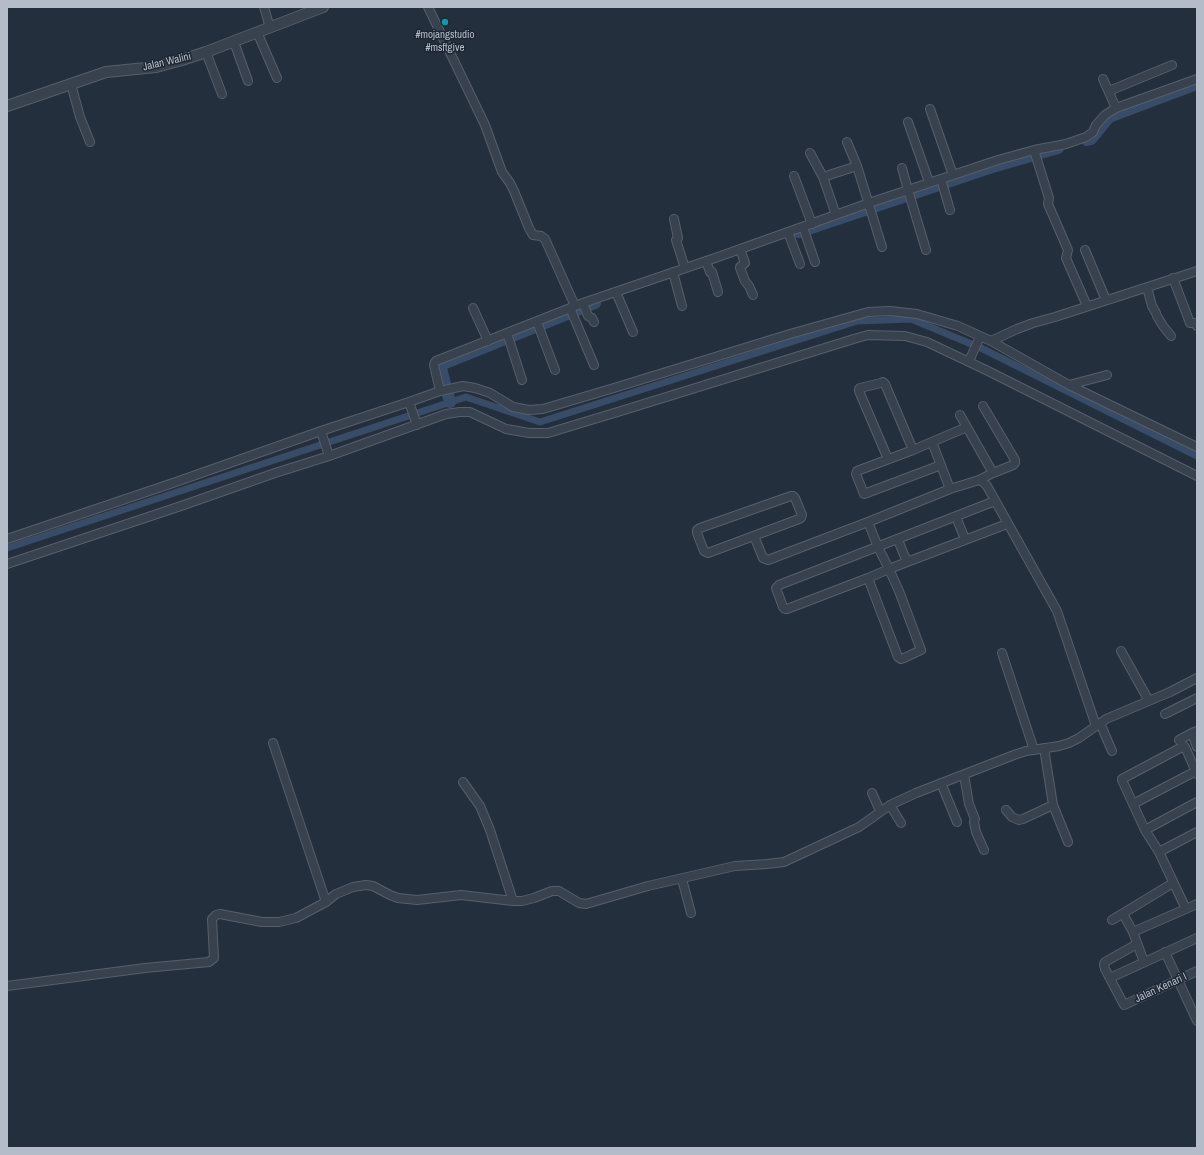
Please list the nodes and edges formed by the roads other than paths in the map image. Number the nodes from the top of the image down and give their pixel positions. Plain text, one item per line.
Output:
1 (264, 7) edge
2 (323, 7) edge
3 (428, 7) edge
4 (270, 28) junction
5 (257, 32) junction
6 (234, 42) junction
7 (206, 52) junction
8 (1172, 65) dead end
9 (277, 78) dead end
10 (1104, 79) dead end
11 (1197, 79) edge
12 (248, 81) dead end
13 (71, 84) junction
14 (1110, 91) junction
15 (222, 94) dead end
16 (7, 106) edge
17 (1116, 108) junction
18 (930, 109) dead end
19 (908, 122) dead end
20 (90, 142) dead end
21 (847, 142) dead end
22 (1035, 152) junction
23 (810, 153) dead end
24 (857, 166) junction
25 (902, 168) dead end
26 (953, 175) junction
27 (794, 176) dead end
28 (824, 177) junction
29 (929, 182) junction
30 (942, 182) junction
31 (908, 194) junction
32 (869, 206) junction
33 (950, 210) dead end
34 (836, 215) junction
35 (674, 220) dead end
36 (812, 224) junction
37 (804, 229) junction
38 (789, 234) junction
39 (882, 247) dead end
40 (926, 250) dead end
41 (1085, 250) dead end
42 (741, 251) junction
43 (815, 262) dead end
44 (707, 263) junction
45 (800, 264) dead end
46 (685, 268) junction
47 (1197, 271) edge
48 (674, 274) junction
49 (1173, 278) junction
50 (1147, 286) junction
51 (718, 292) dead end
52 (616, 294) junction
53 (753, 295) dead end
54 (1106, 300) junction
55 (584, 306) junction
56 (682, 306) dead end
57 (1088, 306) junction
58 (472, 308) dead end
59 (572, 310) junction
60 (594, 322) dead end
61 (539, 324) junction
62 (1197, 326) edge
63 (633, 332) dead end
64 (508, 336) junction
65 (1171, 336) dead end
66 (979, 338) junction
67 (488, 341) junction
68 (991, 342) junction
69 (970, 359) junction
70 (594, 365) dead end
71 (555, 370) dead end
72 (1107, 375) dead end
73 (522, 380) dead end
74 (1069, 385) junction
75 (440, 391) junction
76 (410, 405) junction
77 (983, 406) dead end
78 (960, 415) dead end
79 (416, 423) junction
80 (967, 427) junction
81 (321, 432) junction
82 (932, 442) junction
83 (1197, 447) edge
84 (913, 450) junction
85 (329, 455) junction
86 (888, 459) junction
87 (941, 465) junction
88 (993, 473) junction
89 (1197, 476) edge
90 (979, 480) junction
91 (950, 489) junction
92 (995, 501) junction
93 (956, 516) junction
94 (868, 522) junction
95 (1007, 524) junction
96 (754, 536) junction
97 (7, 539) edge
98 (966, 539) junction
99 (898, 540) junction
100 (878, 547) junction
101 (907, 562) junction
102 (7, 564) edge
103 (889, 569) junction
104 (868, 578) junction
105 (1121, 651) dead end
106 (1002, 653) dead end
107 (1197, 678) edge
108 (1197, 698) edge
109 (1149, 702) junction
110 (1165, 714) dead end
111 (1098, 724) junction
112 (1194, 732) edge
113 (1179, 740) dead end
114 (273, 743) dead end
115 (1197, 747) edge
116 (1044, 748) junction
117 (1034, 750) junction
118 (1112, 751) dead end
119 (1196, 772) edge
120 (964, 775) junction
121 (463, 782) dead end
122 (941, 783) junction
123 (872, 793) dead end
124 (1197, 802) edge
125 (1133, 804) junction
126 (890, 805) junction
127 (1053, 805) junction
128 (1006, 810) dead end
129 (880, 811) junction
130 (957, 822) dead end
131 (901, 823) dead end
132 (1145, 830) junction
133 (1196, 836) edge
134 (1068, 842) dead end
135 (984, 850) dead end
136 (1159, 852) junction
137 (682, 879) junction
138 (1173, 883) junction
139 (513, 901) junction
140 (326, 902) junction
141 (1197, 904) edge
142 (1186, 910) junction
143 (691, 913) dead end
144 (1123, 914) junction
145 (1112, 920) dead end
146 (1133, 932) junction
147 (1197, 938) edge
148 (1137, 944) junction
149 (1165, 952) junction
150 (1144, 962) junction
151 (1197, 971) edge
152 (1110, 978) junction
153 (1178, 979) junction
154 (7, 986) edge
155 (1193, 1005) edge
156 (1197, 1021) edge

1 - 4 street
2 - 4 street, Jalan Walini
3 - 59 street
4 - 5 street, Jalan Walini
5 - 6 street, Jalan Walini
5 - 9 street
6 - 7 street, Jalan Walini
6 - 12 street
7 - 13 street, Jalan Walini
7 - 15 street
8 - 14 street
10 - 14 street
11 - 17 street
13 - 16 street, Jalan Walini
13 - 20 street
14 - 17 street
17 - 22 street
18 - 26 street
19 - 29 street
21 - 24 street
22 - 26 street
22 - 57 street
23 - 28 street
24 - 28 street
24 - 32 street
25 - 31 street
26 - 30 street
27 - 36 street
28 - 34 street
29 - 30 street
29 - 31 street
30 - 33 street
31 - 32 street
31 - 40 street
32 - 34 street
32 - 39 street
34 - 36 street
35 - 46 street
36 - 37 street
37 - 38 street
37 - 43 street
38 - 42 street
38 - 45 street
41 - 54 street
42 - 44 street
42 - 53 street
44 - 46 street
44 - 51 street
46 - 48 street
47 - 49 street
48 - 52 street
48 - 56 street
49 - 50 street
49 - 62 street
50 - 54 street
50 - 65 street
52 - 55 street
52 - 63 street
54 - 57 street
55 - 59 street
55 - 60 street
57 - 68 street
58 - 67 street
59 - 61 street
59 - 70 street
61 - 64 street
61 - 71 street
64 - 67 street
64 - 73 street
66 - 68 street
66 - 69 street
66 - 75 street
67 - 75 street
68 - 74 street
69 - 79 street
69 - 89 street
72 - 74 street
74 - 83 street
75 - 76 street
76 - 79 street
76 - 81 street
77 - 88 street
78 - 80 street
79 - 85 street
80 - 82 street
80 - 88 street
81 - 85 street
81 - 97 street
82 - 84 street
82 - 87 street
84 - 86 street
84 - 86 street
85 - 102 street
86 - 87 street
87 - 91 street
88 - 90 street
90 - 91 street
90 - 92 street
91 - 94 street
92 - 93 street
92 - 95 street
93 - 98 street
93 - 99 street
94 - 96 street
94 - 100 street
95 - 98 street
95 - 111 street
96 - 96 street
98 - 101 street
99 - 100 street
99 - 101 street
100 - 103 street
100 - 104 street
101 - 103 street
103 - 104 street
103 - 104 street
105 - 109 street
106 - 117 street
107 - 109 street
108 - 110 street
109 - 111 street
111 - 116 street
111 - 118 street
112 - 113 street
112 - 115 street
114 - 140 street
116 - 117 street
116 - 127 street
117 - 120 street
119 - 125 street
119 - 125 street
120 - 122 street
120 - 135 street
121 - 139 street
122 - 126 street
122 - 130 street
123 - 129 street
124 - 132 street
125 - 132 street
126 - 129 street
126 - 131 street
127 - 128 street
127 - 134 street
129 - 137 street
132 - 136 street
133 - 136 street
136 - 138 street
137 - 139 street
137 - 143 street
138 - 142 street
138 - 144 street
139 - 140 street
140 - 154 street
141 - 142 street
142 - 146 street
144 - 145 street
144 - 146 street
146 - 148 street
147 - 149 street
148 - 150 street
148 - 152 street
149 - 150 street
149 - 153 street
150 - 152 street
151 - 153 street, Jalan Kenari I
152 - 153 street, Jalan Kenari I
153 - 155 street
155 - 156 street

